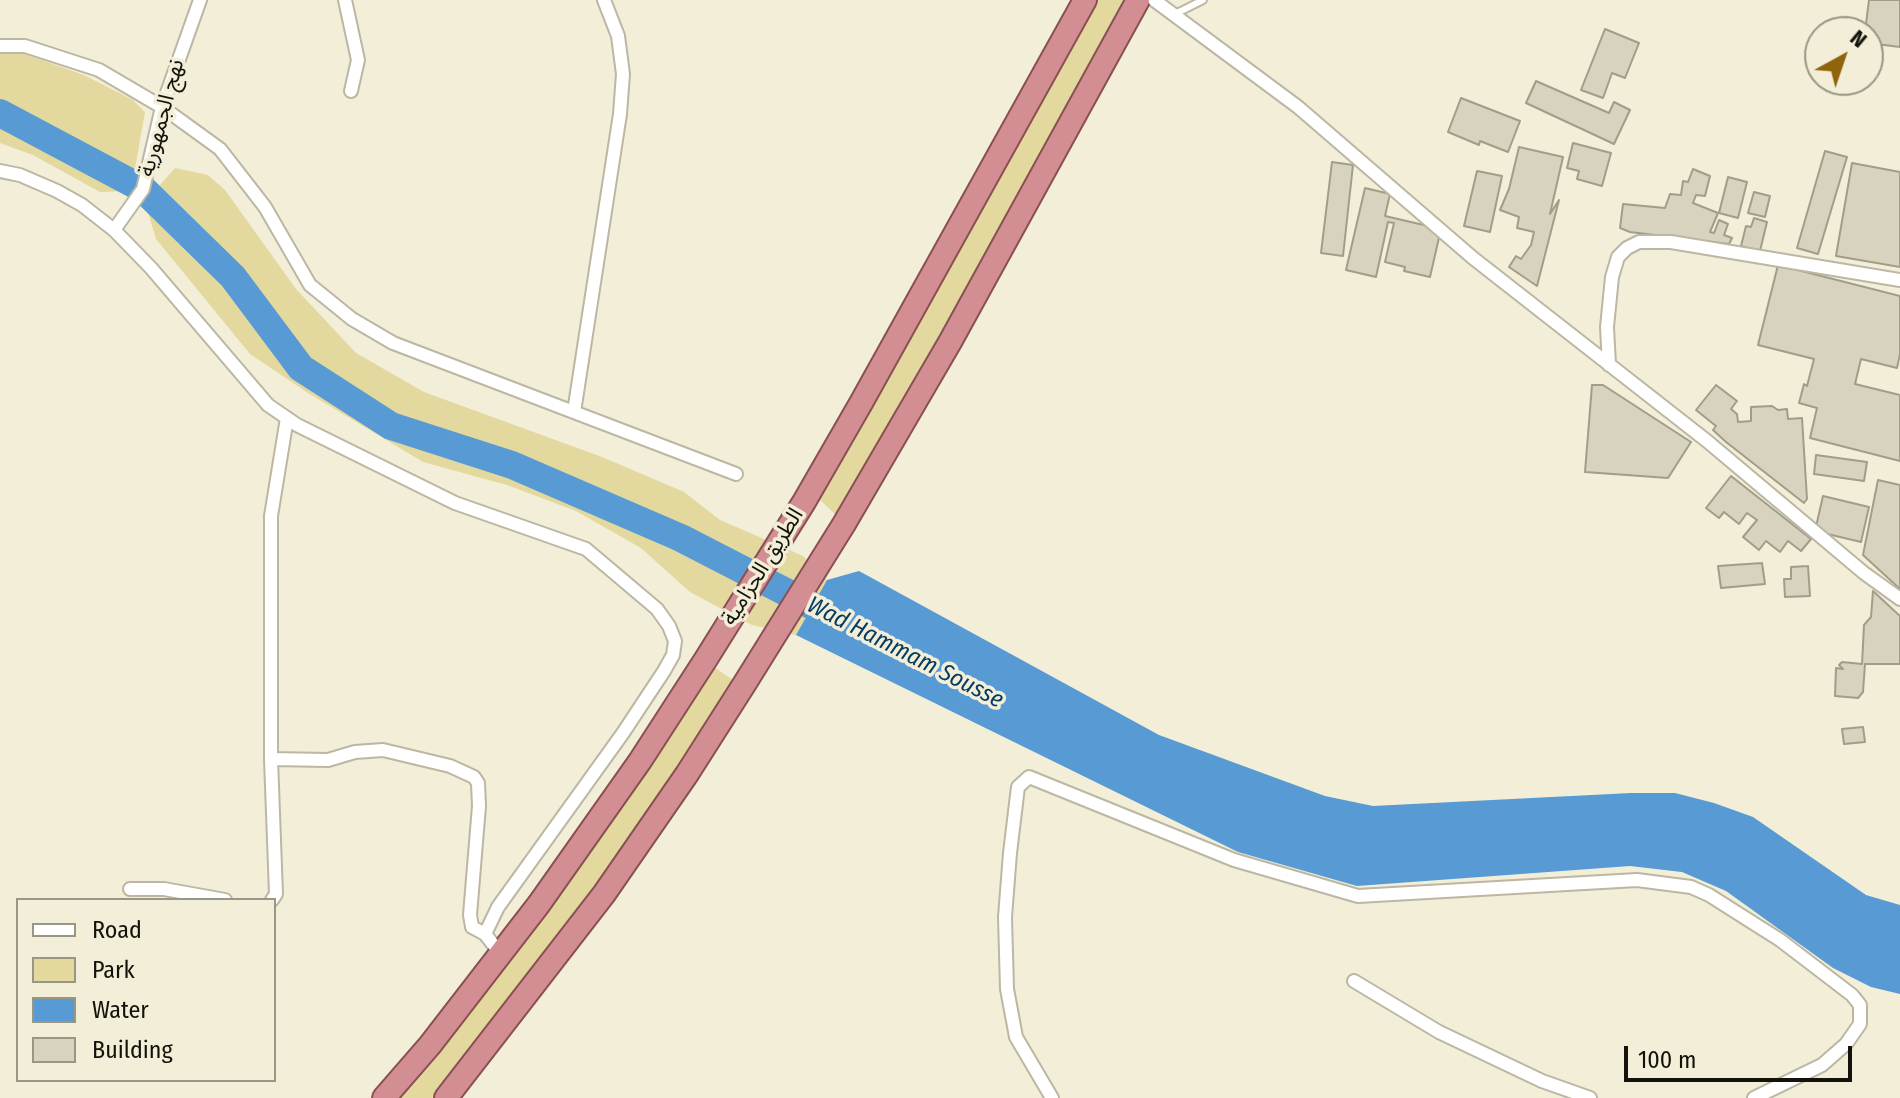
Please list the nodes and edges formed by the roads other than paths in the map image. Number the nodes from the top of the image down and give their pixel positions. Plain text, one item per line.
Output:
1 (200, 0) edge
2 (345, 0) edge
3 (604, 0) edge
4 (1085, 0) edge
5 (1138, 0) edge
6 (1154, 0) edge
7 (1203, 0) edge
8 (1173, 15) junction
9 (0, 46) edge
10 (351, 91) dead end
11 (162, 107) junction
12 (0, 171) edge
13 (114, 230) junction
14 (1900, 280) edge
15 (1609, 365) junction
16 (574, 412) junction
17 (287, 418) junction
18 (736, 474) dead end
19 (1900, 599) edge
20 (271, 759) junction
21 (130, 889) dead end
22 (214, 898) edge
23 (273, 898) edge
24 (485, 934) junction
25 (500, 953) junction
26 (1354, 981) dead end
27 (384, 1098) edge
28 (446, 1098) edge
29 (1052, 1098) edge
30 (1590, 1098) edge
31 (1754, 1098) edge

1 - 11 street, نهج الجمهورية
2 - 10 street
3 - 16 street
4 - 25 highway, الطريق الحزامية
5 - 28 highway, الطريق الحزامية
6 - 8 street
7 - 8 lane
8 - 15 street
9 - 11 street
11 - 13 street, نهج الجمهورية
11 - 16 street
12 - 13 street
13 - 17 street
14 - 15 street
15 - 19 street
16 - 18 street
17 - 20 street
17 - 24 street
20 - 23 street
20 - 24 street
21 - 22 street
24 - 25 street
25 - 27 highway, الطريق الحزامية
26 - 30 street
29 - 31 street

